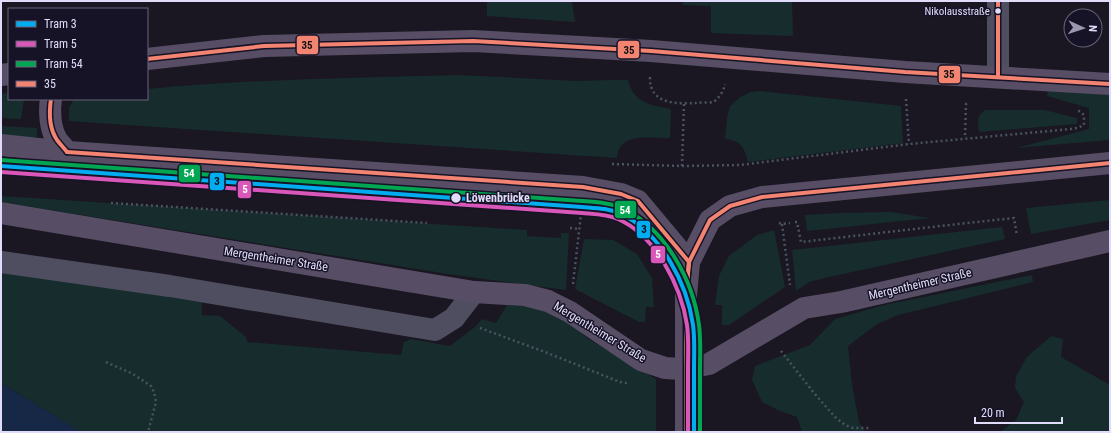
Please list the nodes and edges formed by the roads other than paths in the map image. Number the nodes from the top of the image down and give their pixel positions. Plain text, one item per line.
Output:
1 (998, 1) edge
2 (148, 59) edge
3 (998, 77) junction
4 (1110, 84) edge
5 (51, 100) edge
6 (1, 145) edge
7 (67, 152) junction
8 (1110, 163) edge
9 (1, 214) edge
10 (1110, 241) edge
11 (1, 262) edge
12 (689, 262) junction
13 (474, 292) junction
14 (686, 432) edge

1 - 3 street
2 - 3 main road
3 - 4 main road
5 - 7 main road
6 - 7 main road
7 - 12 main road
8 - 12 main road
9 - 13 main road, Mergentheimer Straße
10 - 13 main road, Mergentheimer Straße
11 - 13 street
12 - 14 main road, bridge

